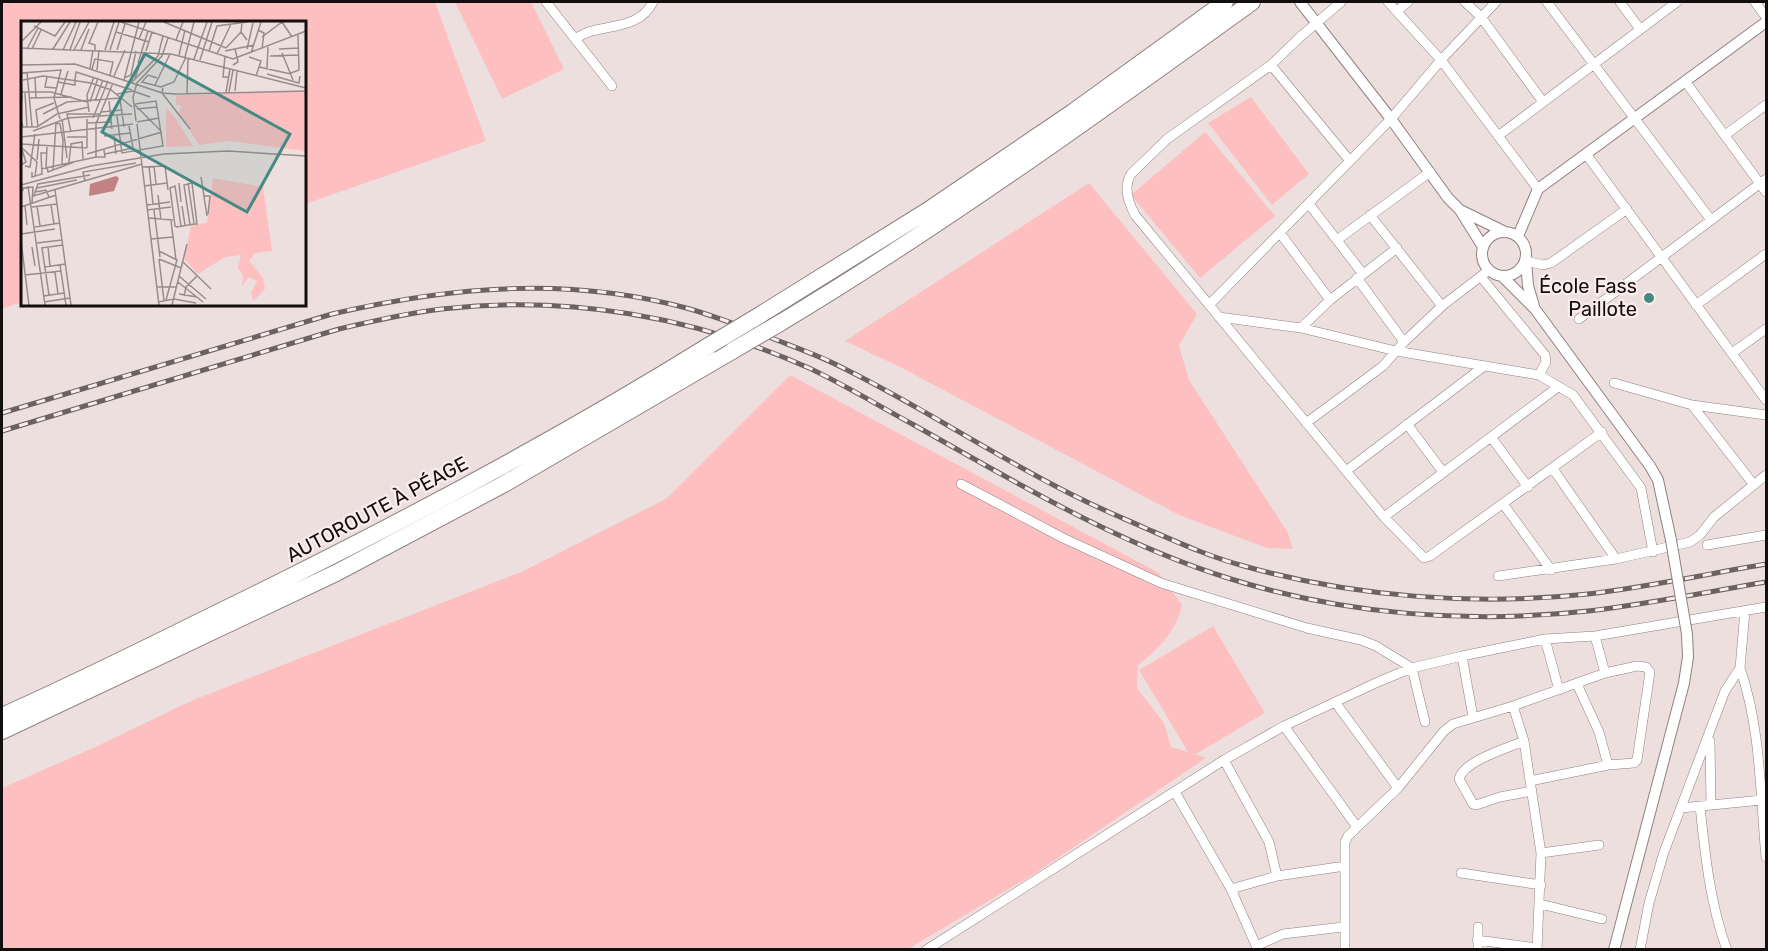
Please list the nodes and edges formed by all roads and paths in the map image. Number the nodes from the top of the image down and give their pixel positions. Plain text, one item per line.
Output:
1 (546, 2) edge
2 (654, 2) edge
3 (1225, 2) edge
4 (1252, 2) edge
5 (1300, 2) edge
6 (1341, 2) edge
7 (1388, 2) edge
8 (1408, 2) edge
9 (1465, 2) edge
10 (1496, 2) edge
11 (1547, 2) edge
12 (1620, 2) edge
13 (1677, 2) edge
14 (1755, 2) edge
15 (1397, 11) junction
16 (1481, 17) junction
17 (1767, 19) edge
18 (1316, 22) junction
19 (1640, 29) junction
20 (574, 39) junction
21 (1441, 60) junction
22 (1594, 64) junction
23 (1271, 65) junction
24 (1685, 81) junction
25 (612, 86) dead end
26 (1543, 102) junction
27 (1767, 105) edge
28 (1635, 118) junction
29 (1391, 119) junction
30 (1725, 135) junction
31 (1498, 136) junction
32 (1586, 154) junction
33 (1350, 161) junction
34 (1430, 172) junction
35 (1763, 181) edge
36 (1538, 189) junction
37 (1767, 192) edge
38 (1309, 204) junction
39 (1627, 209) junction
40 (1460, 210) junction
41 (1371, 215) junction
42 (1711, 220) junction
43 (1503, 231) junction
44 (1280, 233) junction
45 (1518, 236) junction
46 (1337, 240) junction
47 (1483, 247) junction
48 (1397, 248) junction
49 (1767, 254) edge
50 (1662, 257) junction
51 (1526, 261) junction
52 (1485, 274) junction
53 (1360, 276) junction
54 (1502, 276) junction
55 (1330, 300) junction
56 (1209, 305) junction
57 (1696, 305) junction
58 (1442, 306) junction
59 (1535, 309) junction
60 (1219, 317) junction
61 (1579, 319) dead end
62 (1301, 328) junction
63 (1767, 329) edge
64 (1404, 342) junction
65 (1396, 351) junction
66 (1732, 353) junction
67 (1484, 367) junction
68 (1539, 375) junction
69 (1614, 383) dead end
70 (1558, 387) junction
71 (1767, 400) edge
72 (1692, 405) junction
73 (1765, 412) edge
74 (1306, 423) junction
75 (1407, 424) junction
76 (1602, 432) junction
77 (1491, 437) junction
78 (1553, 469) junction
79 (1346, 471) junction
80 (1443, 472) junction
81 (1767, 475) edge
82 (961, 484) dead end
83 (1754, 484) junction
84 (1528, 487) junction
85 (1504, 505) junction
86 (1384, 517) junction
87 (1767, 535) edge
88 (1707, 545) dead end
89 (1653, 552) junction
90 (1616, 559) junction
91 (1551, 570) junction
92 (1498, 576) dead end
93 (1767, 607) edge
94 (1745, 611) junction
95 (1595, 636) junction
96 (1545, 639) junction
97 (1462, 656) junction
98 (1412, 668) junction
99 (1740, 668) junction
100 (1605, 673) junction
101 (1577, 684) junction
102 (1558, 690) junction
103 (1335, 702) junction
104 (1513, 706) junction
105 (2, 716) edge
106 (1473, 717) junction
107 (1425, 722) dead end
108 (1284, 726) junction
109 (2, 731) edge
110 (1710, 734) junction
111 (1524, 741) junction
112 (1224, 760) junction
113 (1608, 765) junction
114 (1531, 786) junction
115 (1398, 788) junction
116 (1175, 792) junction
117 (1762, 800) junction
118 (1711, 805) junction
119 (1700, 806) junction
120 (1681, 807) junction
121 (1357, 827) junction
122 (1766, 838) edge
123 (1599, 845) dead end
124 (1541, 853) junction
125 (1767, 857) edge
126 (1345, 866) junction
127 (1461, 873) dead end
128 (1277, 876) junction
129 (1541, 885) junction
130 (1231, 889) junction
131 (1540, 904) junction
132 (1602, 919) dead end
133 (1343, 927) junction
134 (1478, 927) dead end
135 (1478, 945) edge
136 (1257, 948) edge
137 (1537, 949) edge
138 (926, 950) edge
139 (1345, 950) edge
140 (1614, 950) edge
141 (1640, 950) edge
142 (1727, 950) edge

1 - 20 street
2 - 20 street
3 - 105 highway, AUTOROUTE À PÉAGE, bridge
4 - 109 highway, bridge
5 - 18 street
6 - 18 street
7 - 15 street
8 - 15 street
9 - 16 street
10 - 16 street
11 - 22 street
12 - 19 street
13 - 19 street
14 - 17 street
15 - 21 street
16 - 21 street
16 - 26 street
17 - 24 street
18 - 23 street
18 - 29 street
19 - 22 street
20 - 25 street
21 - 29 street
21 - 31 street
22 - 26 street
22 - 28 street
23 - 33 street
23 - 56 street
24 - 28 street
24 - 30 street
26 - 31 street
27 - 30 street
28 - 32 street
28 - 42 street
29 - 33 street
29 - 34 street
30 - 35 street
31 - 36 street
32 - 36 street
32 - 39 street
33 - 38 street
34 - 40 street
34 - 41 street
35 - 37 street
35 - 42 street
36 - 45 street
38 - 44 street
38 - 46 street
39 - 50 street
39 - 51 street
40 - 43 street
40 - 47 street
41 - 46 street
41 - 48 street
42 - 50 street
43 - 45 street
43 - 47 street
44 - 55 street
44 - 56 street
45 - 51 street
46 - 53 street
47 - 52 street
48 - 53 street
48 - 58 street
49 - 57 street
50 - 57 street
50 - 61 street
51 - 54 street
51 - 59 street
52 - 54 street
52 - 58 street
52 - 68 street
53 - 55 street
53 - 64 street
54 - 59 street
55 - 62 street
56 - 60 street
57 - 66 street
58 - 64 street
59 - 140 street, bridge
60 - 62 street
60 - 74 street
62 - 65 street
63 - 66 street
64 - 65 street
65 - 67 street
65 - 74 street
66 - 71 street
67 - 68 street
67 - 75 street
68 - 70 street
69 - 72 street
70 - 76 street
70 - 77 street
72 - 73 street
72 - 83 street
74 - 79 street
75 - 79 street
75 - 80 street
76 - 78 street
76 - 89 street
77 - 80 street
77 - 84 street
78 - 84 street
78 - 90 street
79 - 86 street
80 - 86 street
81 - 83 street
82 - 98 street
83 - 89 street
84 - 85 street
85 - 86 street
85 - 91 street
87 - 88 street
89 - 90 street
90 - 91 street
91 - 92 street
93 - 94 street
94 - 95 street
94 - 99 street
95 - 96 street
95 - 100 street
96 - 97 street
96 - 102 street
97 - 98 street
97 - 106 street
98 - 103 street
98 - 107 street
99 - 110 street
99 - 117 street
100 - 101 street
100 - 113 street
101 - 102 street
101 - 113 street
102 - 104 street
103 - 108 street
103 - 115 street
104 - 106 street
104 - 111 street
106 - 115 street
108 - 112 street
108 - 121 street
110 - 118 street
110 - 120 street
111 - 114 street
111 - 114 street
112 - 116 street
112 - 128 street
113 - 114 street
114 - 124 street
115 - 121 street
116 - 130 street
116 - 138 street
117 - 118 street
117 - 122 street
118 - 119 street
119 - 120 street
119 - 142 street
120 - 141 street
121 - 126 street
122 - 125 street
123 - 124 street
124 - 129 street
126 - 128 street
126 - 133 street
127 - 129 street
128 - 130 street
129 - 131 street
130 - 136 street
131 - 132 street
131 - 137 street
133 - 136 street
133 - 139 street
134 - 135 street
135 - 137 street

